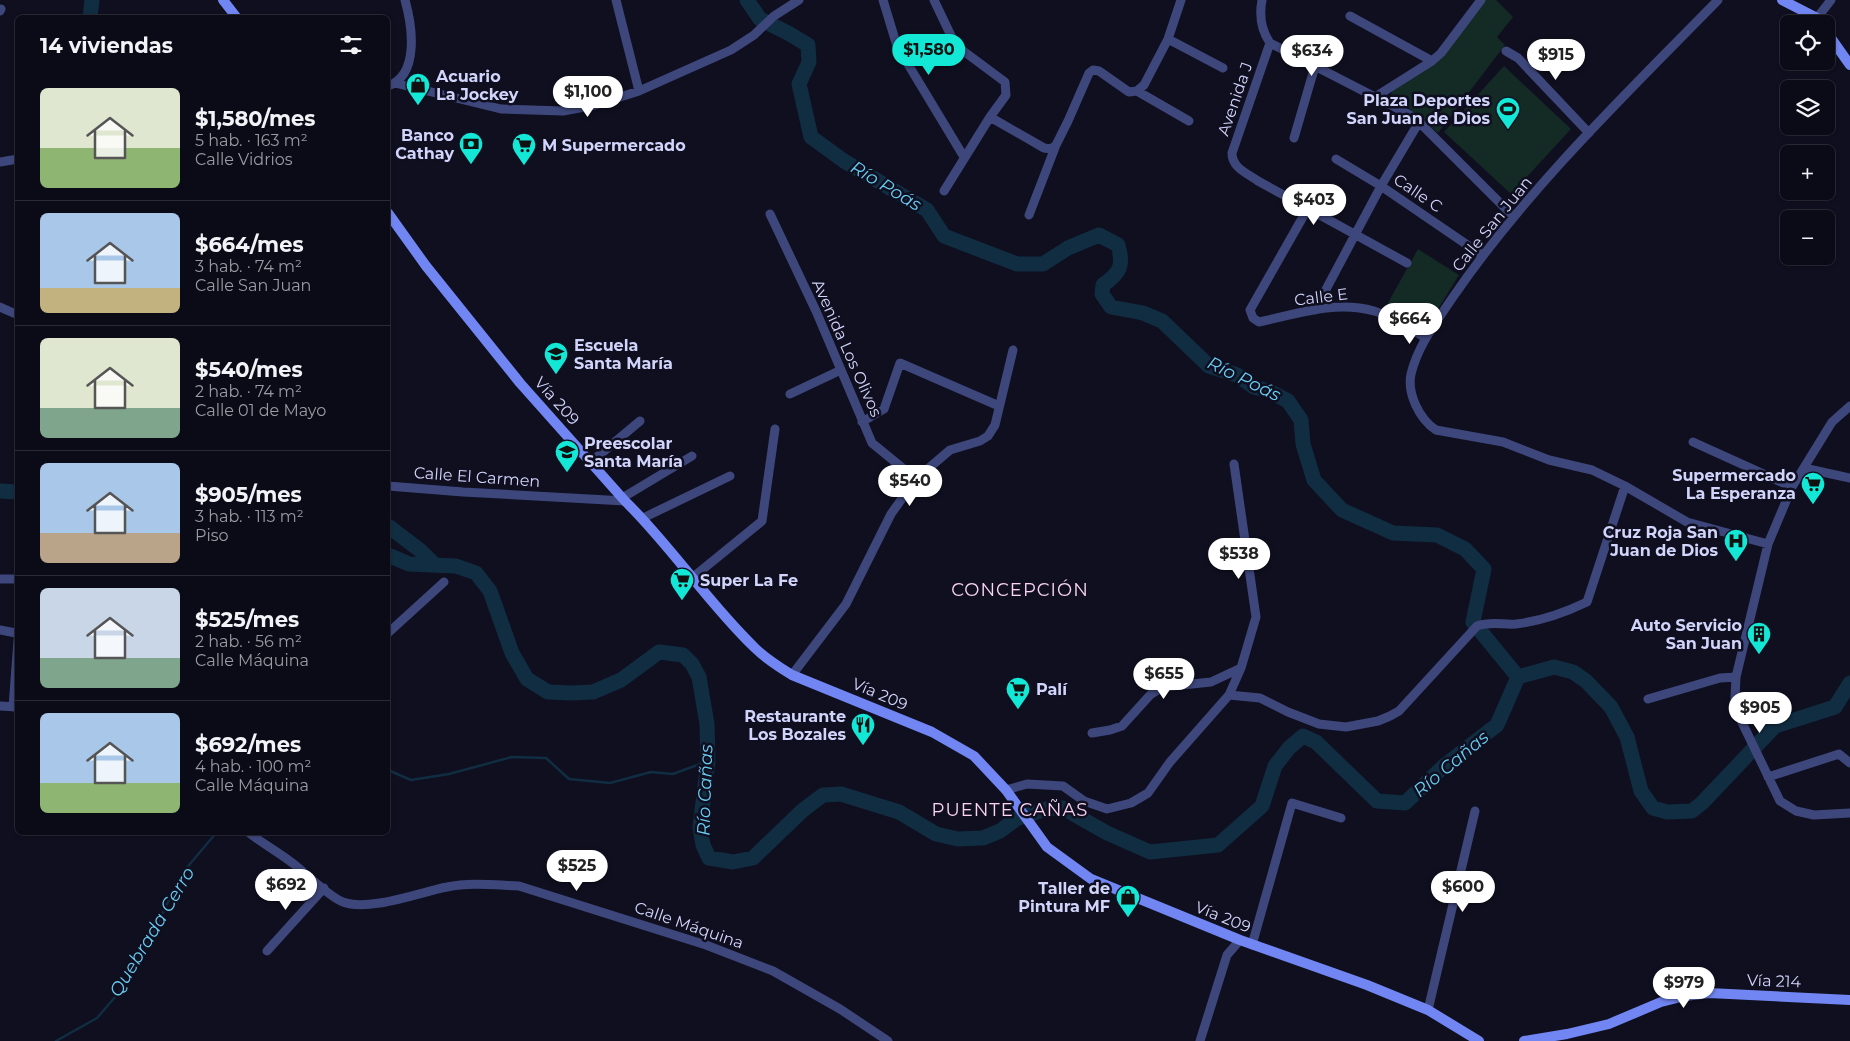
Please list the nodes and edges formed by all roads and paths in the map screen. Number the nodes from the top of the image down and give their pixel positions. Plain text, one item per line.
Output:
1 (223, 0) edge
2 (405, 0) edge
3 (616, 0) edge
4 (799, 0) edge
5 (883, 0) edge
6 (934, 0) edge
7 (1181, 0) edge
8 (1262, 0) edge
9 (1481, 0) edge
10 (1718, 0) edge
11 (1782, 0) edge
12 (1831, 0) edge
13 (235, 15) edge
14 (1808, 15) edge
15 (1822, 15) edge
16 (1350, 16) dead end
17 (1168, 39) junction
18 (1270, 43) junction
19 (1835, 44) edge
20 (1506, 51) dead end
21 (1432, 61) junction
22 (1850, 65) edge
23 (1315, 66) junction
24 (1223, 68) dead end
25 (391, 84) edge
26 (1137, 90) junction
27 (639, 91) junction
28 (1375, 97) junction
29 (990, 117) junction
30 (1189, 121) dead end
31 (1419, 122) junction
32 (1589, 133) junction
33 (1294, 138) dead end
34 (1056, 145) junction
35 (964, 157) junction
36 (1336, 159) dead end
37 (15, 160) edge
38 (0, 162) edge
39 (1380, 186) junction
40 (944, 190) dead end
41 (1308, 208) junction
42 (770, 214) dead end
43 (1029, 215) dead end
44 (1514, 217) junction
45 (392, 226) edge
46 (1355, 235) junction
47 (1482, 255) junction
48 (1407, 262) dead end
49 (0, 307) edge
50 (1315, 310) junction
51 (15, 314) edge
52 (1426, 338) junction
53 (1013, 350) dead end
54 (841, 370) junction
55 (790, 394) dead end
56 (999, 406) junction
57 (1850, 406) edge
58 (640, 421) dead end
59 (862, 422) junction
60 (775, 429) dead end
61 (1693, 442) dead end
62 (692, 456) dead end
63 (591, 462) junction
64 (1234, 464) dead end
65 (1804, 468) junction
66 (730, 476) dead end
67 (1850, 478) edge
68 (916, 479) junction
69 (390, 486) edge
70 (1625, 486) junction
71 (1792, 488) junction
72 (624, 499) junction
73 (643, 518) junction
74 (1768, 544) junction
75 (692, 578) junction
76 (0, 579) edge
77 (15, 579) edge
78 (444, 582) dead end
79 (0, 630) edge
80 (390, 631) edge
81 (15, 634) edge
82 (1241, 668) junction
83 (792, 675) junction
84 (1736, 677) junction
85 (1229, 695) junction
86 (1648, 699) dead end
87 (0, 706) edge
88 (15, 707) edge
89 (1092, 733) dead end
90 (1850, 763) edge
91 (1768, 777) junction
92 (1006, 790) junction
93 (1475, 811) dead end
94 (1850, 813) edge
95 (1341, 818) dead end
96 (252, 835) edge
97 (324, 888) junction
98 (1240, 940) junction
99 (1252, 945) junction
100 (267, 951) dead end
101 (1850, 1000) edge
102 (1428, 1010) junction
103 (1463, 1037) edge
104 (888, 1041) edge
105 (1200, 1041) edge
106 (1479, 1041) edge
107 (1524, 1041) edge

1 - 13 main road
2 - 25 street
3 - 27 street
4 - 27 street
5 - 35 street
6 - 29 street
7 - 17 street
8 - 18 street
9 - 21 street
10 - 32 street, Calle San Juan
11 - 14 main road
12 - 15 street
16 - 21 street
17 - 24 street
17 - 26 street
18 - 23 street
18 - 41 street, Avenida J
19 - 22 main road
20 - 32 street
21 - 28 street
23 - 28 street
23 - 33 street
25 - 27 street
26 - 30 street
26 - 34 street
28 - 31 street
29 - 34 street
29 - 35 street
31 - 39 street
31 - 44 street
32 - 44 street, Calle San Juan
34 - 43 street
35 - 40 street
36 - 39 street, Calle C
37 - 38 street
39 - 46 street
39 - 47 street, Calle C
41 - 46 street
41 - 50 street, Calle E
42 - 54 street, Avenida Los Olivos
44 - 47 street, Calle San Juan
45 - 63 main road, Vía 209
46 - 48 street
46 - 50 street
47 - 52 street, Calle San Juan
49 - 51 street
50 - 52 street, Calle E
52 - 70 street, Calle San Juan
53 - 56 street
54 - 55 street
54 - 59 street, Avenida Los Olivos
56 - 59 street
56 - 68 street
57 - 65 street
58 - 63 street
59 - 68 street, Avenida Los Olivos
60 - 75 street
61 - 71 street
62 - 72 street
63 - 72 main road, Vía 209
64 - 82 street
65 - 67 street
65 - 71 street
66 - 73 street
68 - 83 street
69 - 72 street, Calle El Carmen
70 - 74 street, Calle San Juan
70 - 85 street
71 - 74 street
72 - 73 main road, Vía 209
73 - 75 main road, Vía 209
74 - 84 street
75 - 83 main road, Vía 209
76 - 77 street
78 - 80 street
79 - 81 street
82 - 85 street
82 - 89 street
83 - 92 main road, Vía 209
84 - 86 street
84 - 91 street
85 - 92 street
87 - 88 street
90 - 91 street
91 - 94 street
92 - 98 main road, Vía 209
93 - 102 street
95 - 99 street
96 - 97 street, Calle Máquina
97 - 100 street
97 - 104 street, Calle Máquina
98 - 99 main road, Vía 209
98 - 105 street
99 - 102 main road, Vía 209
101 - 107 main road, Vía 214
102 - 103 main road, Vía 209
103 - 106 main road, Vía 209

